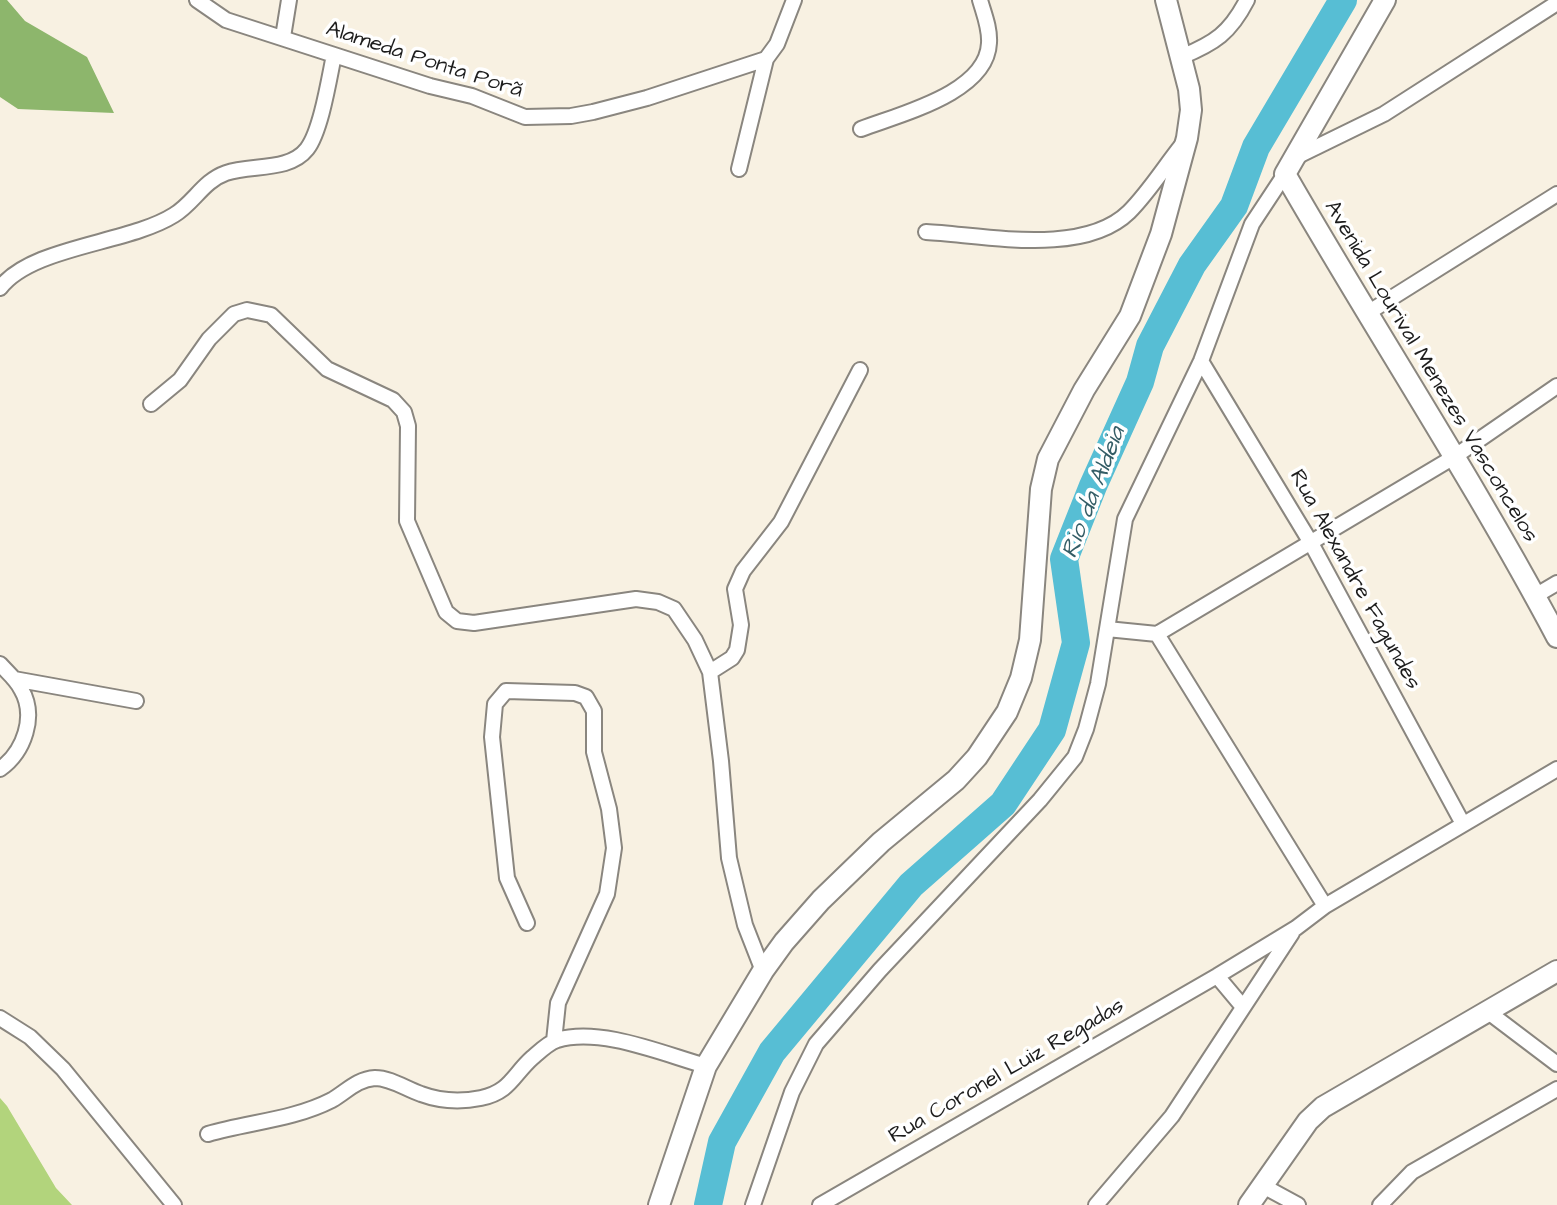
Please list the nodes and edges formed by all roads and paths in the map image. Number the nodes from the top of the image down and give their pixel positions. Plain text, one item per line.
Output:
1 (197, 0) edge
2 (289, 0) edge
3 (794, 0) edge
4 (980, 0) edge
5 (1166, 0) edge
6 (1247, 0) edge
7 (1385, 0) edge
8 (1557, 3) edge
9 (283, 37) junction
10 (334, 55) junction
11 (1181, 57) junction
12 (766, 59) junction
13 (861, 129) dead end
14 (1187, 138) junction
15 (1290, 165) junction
16 (739, 169) dead end
17 (1557, 194) edge
18 (926, 232) dead end
19 (0, 288) edge
20 (1366, 314) junction
21 (1201, 361) junction
22 (860, 370) dead end
23 (1557, 386) edge
24 (151, 404) dead end
25 (1454, 457) junction
26 (1311, 543) junction
27 (1557, 583) edge
28 (1535, 596) junction
29 (1107, 629) junction
30 (1157, 634) junction
31 (1557, 637) edge
32 (0, 664) edge
33 (710, 672) junction
34 (14, 679) junction
35 (136, 701) dead end
36 (0, 769) edge
37 (1557, 769) edge
38 (1463, 824) junction
39 (1325, 906) junction
40 (527, 923) dead end
41 (1296, 928) junction
42 (763, 971) junction
43 (1557, 971) edge
44 (1217, 976) junction
45 (1243, 1007) junction
46 (1487, 1011) junction
47 (0, 1018) edge
48 (554, 1041) junction
49 (1557, 1064) edge
50 (706, 1066) junction
51 (1557, 1089) edge
52 (208, 1134) dead end
53 (1263, 1186) junction
54 (174, 1205) edge
55 (659, 1205) edge
56 (753, 1205) edge
57 (820, 1205) edge
58 (1096, 1205) edge
59 (1249, 1205) edge
60 (1298, 1205) edge
61 (1380, 1205) edge

1 - 9 street, Alameda Ponta Porã
2 - 9 street
3 - 12 street
4 - 13 street
5 - 11 street
6 - 11 street
7 - 15 street
8 - 15 street
9 - 10 street, Alameda Ponta Porã
10 - 12 street, Alameda Ponta Porã
10 - 19 street
11 - 14 street
12 - 16 street
14 - 18 street
14 - 42 street
15 - 20 street, Avenida Lourival Menezes Vasconcelos
15 - 21 street
17 - 20 street
20 - 25 street, Avenida Lourival Menezes Vasconcelos
21 - 26 street, Rua Alexandre Fagundes
21 - 29 street
22 - 33 street
23 - 25 street
24 - 33 street
25 - 26 street
25 - 28 street, Avenida Lourival Menezes Vasconcelos
26 - 30 street
26 - 38 street, Rua Alexandre Fagundes
27 - 28 street
28 - 31 street, Avenida Lourival Menezes Vasconcelos
29 - 30 street
29 - 56 street
30 - 39 street
32 - 34 street
33 - 42 street
34 - 35 street
34 - 36 street
37 - 38 street, Rua Coronel Luiz Regadas
38 - 39 street, Rua Coronel Luiz Regadas
39 - 41 street, Rua Coronel Luiz Regadas
40 - 48 street
41 - 44 street, Rua Coronel Luiz Regadas
41 - 45 street, Rua Coronel Luiz Regadas
42 - 50 street
43 - 46 street
44 - 45 street
44 - 57 street, Rua Coronel Luiz Regadas
45 - 58 street, Rua Coronel Luiz Regadas
46 - 49 street
46 - 53 street
47 - 54 street
48 - 50 street
48 - 52 street
50 - 55 street
51 - 61 street
53 - 59 street
53 - 60 street

